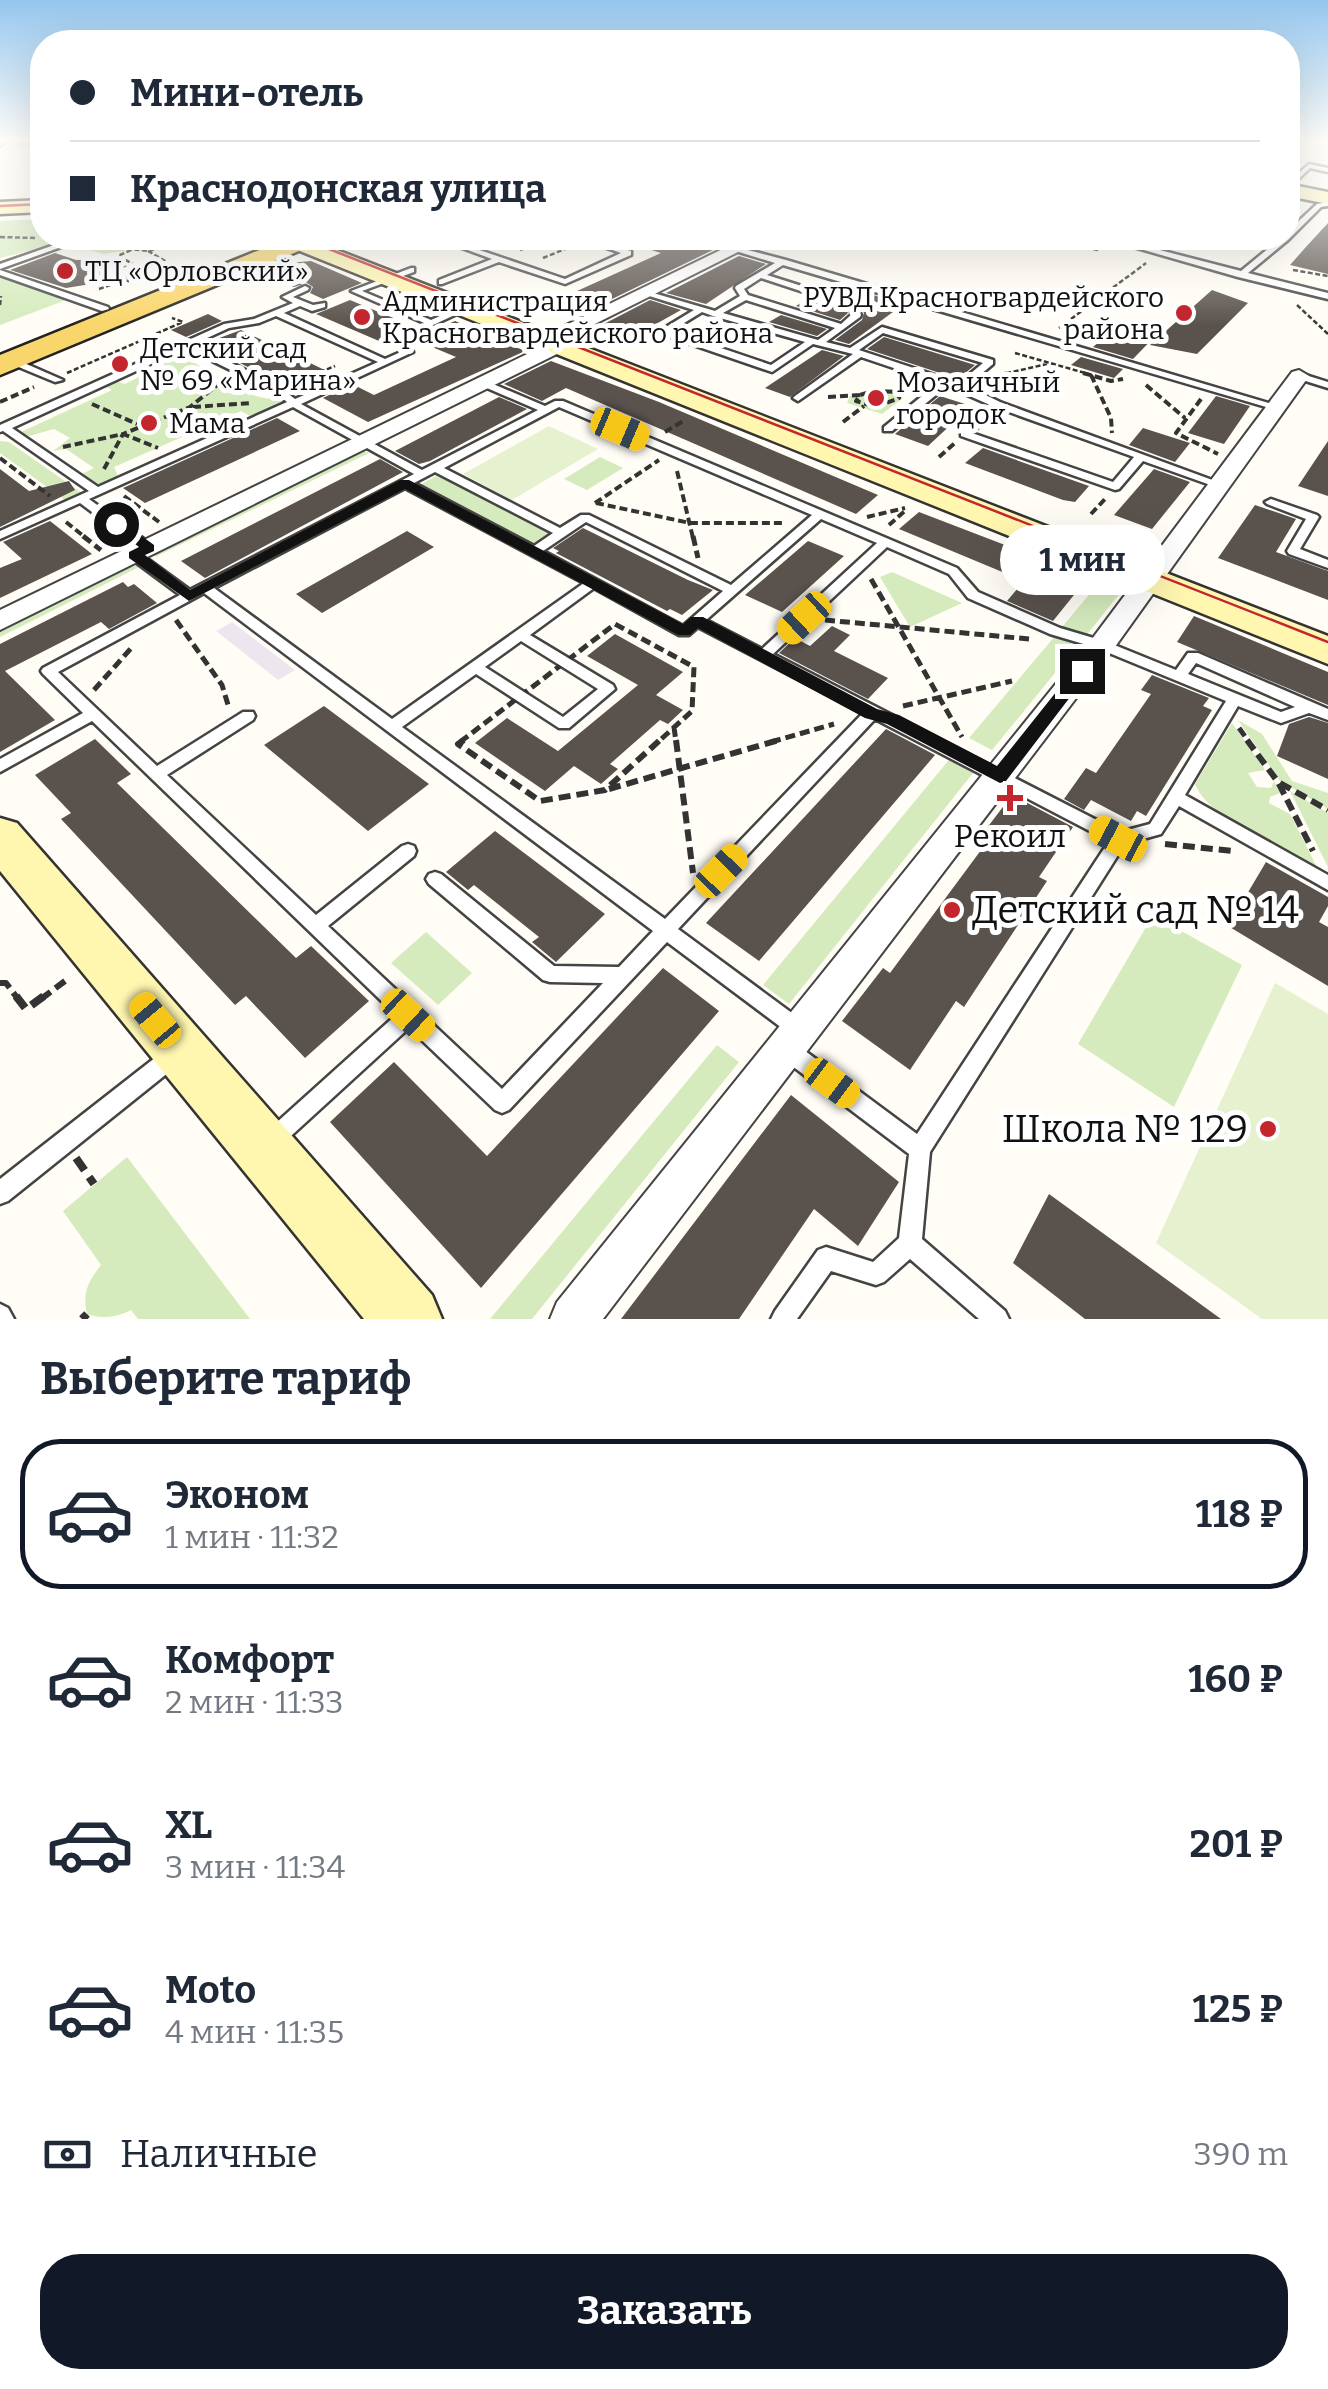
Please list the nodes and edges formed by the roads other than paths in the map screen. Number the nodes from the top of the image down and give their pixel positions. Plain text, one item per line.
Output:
1 (1324, 203) edge
2 (30, 204) edge
3 (0, 208) edge
4 (1300, 217) edge
5 (1308, 217) junction
6 (1328, 219) edge
7 (1300, 224) edge
8 (50, 250) edge
9 (262, 250) edge
10 (265, 250) edge
11 (329, 250) edge
12 (353, 250) edge
13 (473, 250) edge
14 (619, 250) edge
15 (731, 250) edge
16 (743, 250) edge
17 (1157, 250) edge
18 (1270, 250) edge
19 (499, 259) junction
20 (783, 260) junction
21 (0, 270) edge
22 (400, 274) junction
23 (760, 275) junction
24 (1241, 275) junction
25 (833, 277) junction
26 (442, 282) junction
27 (305, 288) dead end
28 (812, 290) junction
29 (646, 292) junction
30 (1328, 296) edge
31 (745, 297) junction
32 (302, 304) junction
33 (322, 304) dead end
34 (475, 304) junction
35 (105, 309) junction
36 (700, 310) junction
37 (277, 313) junction
38 (716, 314) junction
39 (852, 320) junction
40 (842, 327) junction
41 (882, 330) junction
42 (563, 338) junction
43 (401, 339) dead end
44 (816, 342) junction
45 (186, 344) junction
46 (856, 353) junction
47 (4, 360) edge
48 (385, 362) junction
49 (1299, 376) joint
50 (56, 379) road end
51 (945, 382) junction
52 (483, 383) junction
53 (1328, 384) edge
54 (961, 387) junction
55 (798, 398) dead end
56 (293, 402) junction
57 (996, 404) junction
58 (1277, 406) junction
59 (546, 410) junction
60 (2, 428) edge
61 (888, 429) dead end
62 (363, 442) junction
63 (1140, 457) junction
64 (438, 469) junction
65 (422, 474) junction
66 (405, 483) junction
67 (1220, 485) junction
68 (94, 490) junction
69 (82, 498) junction
70 (1271, 502) dead end
71 (816, 518) junction
72 (561, 533) junction
73 (0, 536) edge
74 (880, 540) junction
75 (142, 551) junction
76 (534, 551) junction
77 (1328, 564) edge
78 (1159, 570) junction
79 (594, 584) junction
80 (208, 590) junction
81 (733, 590) junction
82 (189, 596) junction
83 (697, 620) junction
84 (0, 621) edge
85 (1328, 622) edge
86 (520, 635) junction
87 (1102, 645) junction
88 (1328, 651) edge
89 (763, 656) junction
90 (476, 667) junction
91 (1179, 676) junction
92 (1232, 706) junction
93 (1309, 707) junction
94 (88, 709) junction
95 (872, 714) junction
96 (1328, 715) edge
97 (245, 718) road end
98 (393, 726) junction
99 (0, 766) edge
100 (156, 774) junction
101 (1000, 776) junction
102 (1176, 797) junction
103 (0, 837) edge
104 (1118, 839) junction
105 (408, 851) dead end
106 (436, 879) dead end
107 (1328, 883) edge
108 (315, 926) junction
109 (666, 930) junction
110 (622, 975) junction
111 (408, 1015) junction
112 (792, 1039) junction
113 (180, 1051) junction
114 (263, 1148) junction
115 (920, 1149) junction
116 (0, 1193) edge
117 (910, 1244) junction
118 (989, 1316) edge
119 (408, 1319) edge
120 (574, 1319) edge
121 (783, 1319) edge

1 - 5 lane
2 - 3 main road
4 - 5 lane
5 - 6 lane
5 - 7 lane
8 - 21 lane
9 - 35 main road
10 - 47 main road
11 - 22 main road
12 - 22 main road
13 - 19 lane
14 - 19 lane
15 - 29 street
16 - 20 lane
17 - 24 lane
18 - 24 lane
19 - 26 lane
20 - 23 lane
20 - 25 lane
21 - 35 lane
22 - 26 main road
22 - 34 main road
22 - 34 lane
23 - 28 lane
23 - 31 lane
24 - 30 lane
25 - 28 lane
25 - 58 lane
26 - 34 main road
27 - 32 lane
28 - 39 lane
29 - 36 lane
29 - 42 street
31 - 38 lane
31 - 40 lane
32 - 33 lane
32 - 37 lane
34 - 42 main road
35 - 47 main road
36 - 38 lane
36 - 44 lane
37 - 45 lane
37 - 48 lane
38 - 44 lane
39 - 40 lane
39 - 41 lane
40 - 44 lane
41 - 46 lane
41 - 54 lane
42 - 52 street
42 - 78 main road
43 - 48 lane
44 - 46 lane
45 - 56 lane
45 - 60 lane
46 - 51 lane
46 - 55 lane
47 - 50 lane
48 - 56 lane
49 - 53 lane
49 - 58 street
51 - 54 lane
51 - 61 lane
52 - 59 lane
52 - 62 street
54 - 57 lane
56 - 62 lane
56 - 68 lane
57 - 63 lane
57 - 63 lane
58 - 67 street
59 - 64 lane
59 - 71 lane
60 - 68 lane
62 - 65 lane
62 - 75 street
63 - 67 lane
64 - 65 lane
64 - 72 lane
65 - 66 lane
66 - 76 lane
66 - 80 lane
67 - 78 street
68 - 69 lane
69 - 73 lane
69 - 75 lane
70 - 77 lane
71 - 74 lane
71 - 81 lane
72 - 76 lane
72 - 81 lane
74 - 87 lane
74 - 89 lane
75 - 82 lane
75 - 84 street
76 - 79 lane
78 - 85 main road
78 - 87 street
78 - 88 main road
79 - 83 lane
79 - 86 lane
80 - 82 lane
80 - 98 lane
81 - 83 lane
82 - 94 lane
83 - 89 lane
86 - 90 lane
86 - 90 lane
87 - 91 lane
87 - 101 street
89 - 95 lane
90 - 98 lane
91 - 92 lane
91 - 93 lane
92 - 93 lane
92 - 102 lane
93 - 96 lane
94 - 99 lane
94 - 100 lane
95 - 101 lane
95 - 109 lane
97 - 100 lane
98 - 109 lane
100 - 108 lane
101 - 104 lane
101 - 112 street
102 - 104 lane
102 - 107 lane
103 - 113 main road
104 - 115 lane
105 - 108 lane
106 - 110 lane
108 - 111 lane
109 - 110 lane
109 - 112 lane
110 - 111 lane
111 - 114 lane
112 - 115 lane
112 - 120 street
113 - 114 main road
113 - 116 lane
114 - 119 main road
115 - 117 lane
117 - 118 lane
117 - 121 lane

